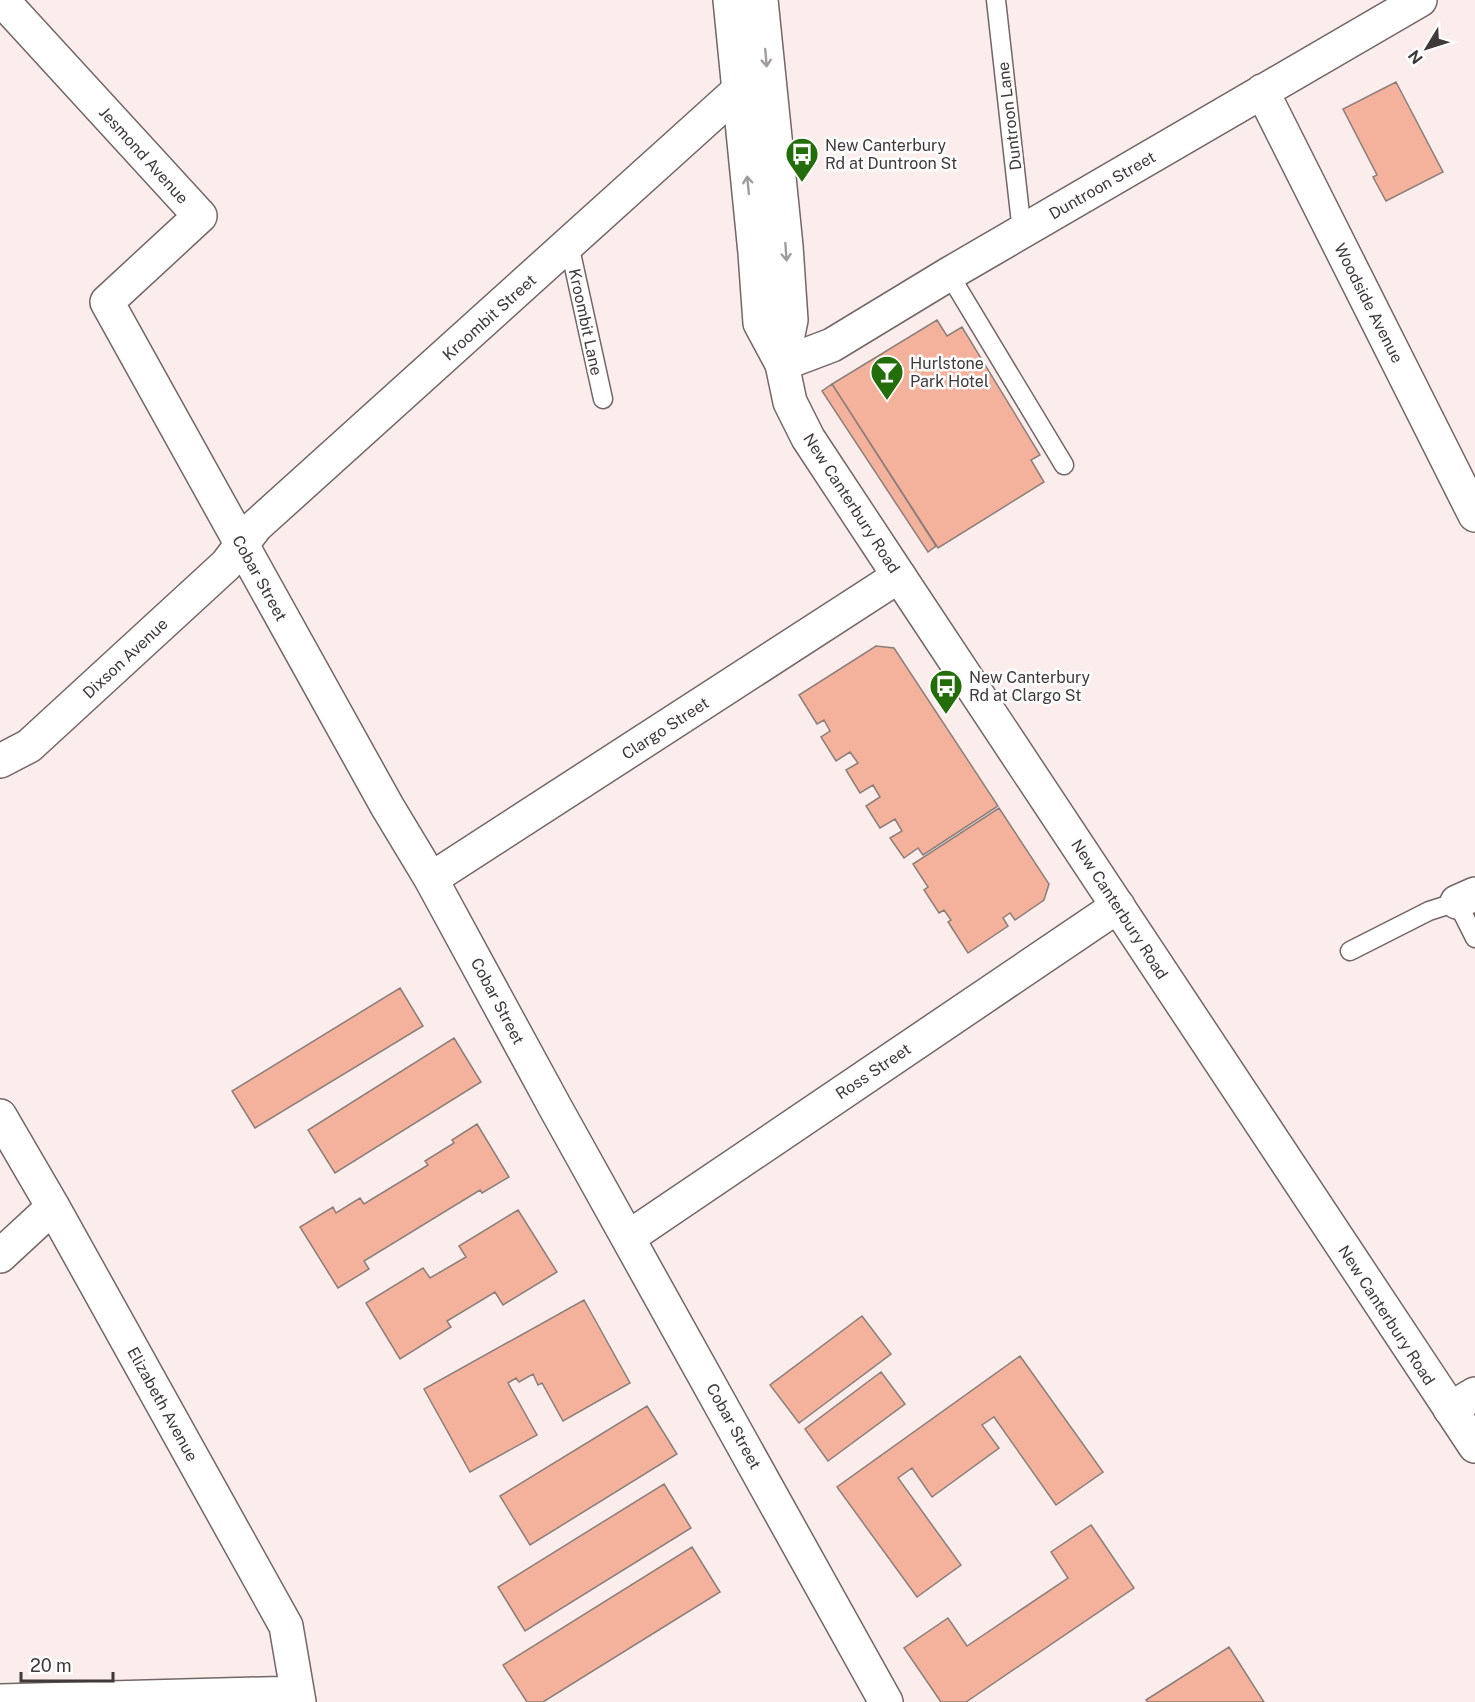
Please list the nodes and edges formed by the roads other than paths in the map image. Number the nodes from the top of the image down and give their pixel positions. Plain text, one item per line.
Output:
1 (2, 0) edge
2 (730, 0) edge
3 (761, 0) edge
4 (996, 0) edge
5 (1420, 0) edge
6 (738, 90) junction
7 (1262, 91) junction
8 (1022, 232) junction
9 (569, 244) junction
10 (949, 274) junction
11 (106, 302) joint
12 (782, 364) junction
13 (603, 399) dead end
14 (1064, 465) dead end
15 (1475, 514) edge
16 (242, 545) junction
17 (899, 576) junction
18 (0, 761) edge
19 (431, 879) junction
20 (1466, 898) edge
21 (1118, 906) junction
22 (1475, 938) edge
23 (1350, 951) dead end
24 (0, 1116) edge
25 (53, 1207) junction
26 (629, 1237) junction
27 (0, 1256) edge
28 (1462, 1401) edge
29 (1475, 1446) edge
30 (298, 1697) edge
31 (0, 1701) edge
32 (886, 1702) edge

1 - 11 main road, Jesmond Avenue
2 - 6 main road, New Canterbury Road
3 -> 12 main road, New Canterbury Road
4 - 8 lane, Duntroon Lane
5 - 7 main road, Duntroon Street
6 - 9 main road, Kroombit Street
12 -> 6 main road, New Canterbury Road
7 - 8 main road, Duntroon Street
7 - 15 main road, Woodside Avenue
8 - 10 main road, Duntroon Street
9 - 13 lane, Kroombit Lane
9 - 16 main road, Kroombit Street
10 - 12 main road, Duntroon Street
10 - 14 lane
11 - 16 main road, Cobar Street
12 - 17 main road, New Canterbury Road
16 - 18 main road, Dixson Avenue
16 - 19 main road, Cobar Street
17 - 19 main road, Clargo Street
17 - 21 main road, New Canterbury Road
19 - 26 main road, Cobar Street
20 - 22 lane
20 - 23 lane
21 - 26 main road, Ross Street
21 - 28 main road, New Canterbury Road
24 - 25 main road, Elizabeth Avenue
25 - 27 main road
25 - 30 main road, Elizabeth Avenue
26 - 32 main road, Cobar Street
28 - 29 main road, New Canterbury Road
30 - 31 main road

